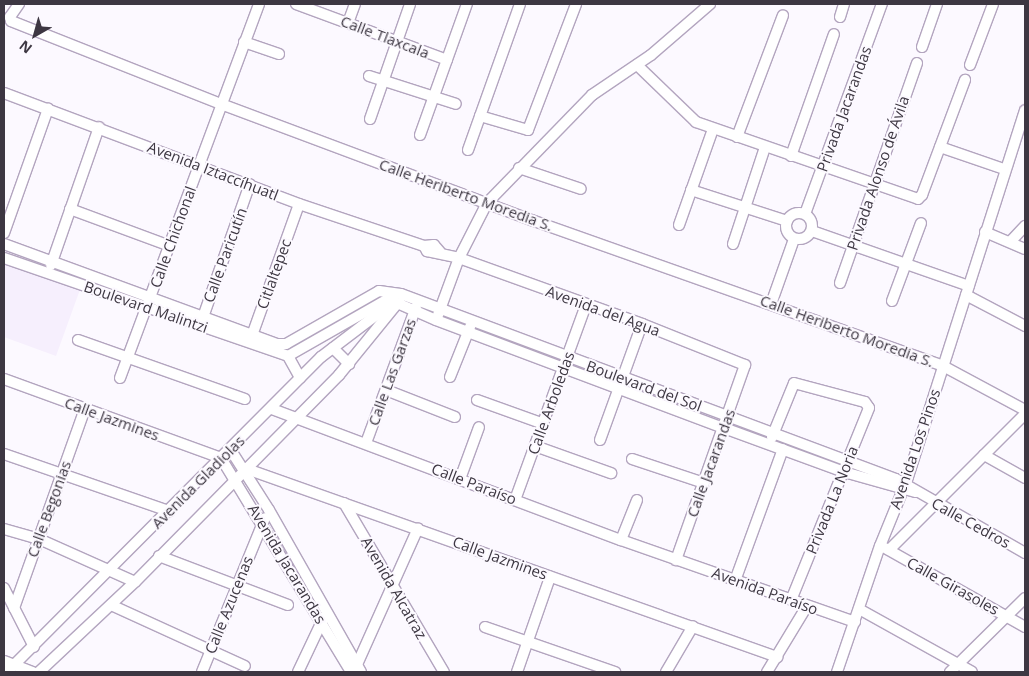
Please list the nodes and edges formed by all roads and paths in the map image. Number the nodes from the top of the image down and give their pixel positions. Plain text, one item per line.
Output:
1 (19, 4) edge
2 (259, 4) edge
3 (297, 4) edge
4 (355, 4) edge
5 (410, 4) edge
6 (467, 4) edge
7 (520, 4) edge
8 (576, 4) edge
9 (710, 4) edge
10 (844, 4) edge
11 (882, 4) edge
12 (937, 4) edge
13 (993, 4) edge
14 (782, 15) dead end
15 (840, 17) dead end
16 (348, 23) junction
17 (834, 34) dead end
18 (244, 42) junction
19 (397, 42) junction
20 (922, 47) dead end
21 (279, 54) dead end
22 (447, 60) junction
23 (917, 63) dead end
24 (636, 65) junction
25 (970, 65) dead end
26 (369, 76) dead end
27 (383, 80) junction
28 (965, 80) dead end
29 (4, 93) edge
30 (434, 97) junction
31 (221, 104) junction
32 (456, 104) dead end
33 (48, 109) junction
34 (1025, 110) edge
35 (480, 116) junction
36 (370, 119) dead end
37 (99, 127) junction
38 (713, 129) junction
39 (420, 135) dead end
40 (737, 137) junction
41 (766, 147) junction
42 (940, 147) junction
43 (468, 150) dead end
44 (791, 156) junction
45 (199, 165) junction
46 (822, 167) junction
47 (519, 168) junction
48 (1004, 169) junction
49 (250, 184) junction
50 (874, 185) junction
51 (581, 189) dead end
52 (691, 190) junction
53 (487, 203) junction
54 (299, 204) junction
55 (745, 208) junction
56 (70, 209) junction
57 (805, 214) junction
58 (787, 221) junction
59 (921, 223) dead end
60 (679, 225) dead end
61 (1025, 226) edge
62 (812, 231) junction
63 (985, 232) junction
64 (4, 233) edge
65 (794, 238) junction
66 (1011, 241) junction
67 (4, 244) edge
68 (733, 244) dead end
69 (853, 245) junction
70 (170, 246) junction
71 (1025, 249) edge
72 (4, 258) edge
73 (459, 258) junction
74 (52, 260) junction
75 (906, 264) junction
76 (48, 273) junction
77 (840, 282) dead end
78 (967, 291) junction
79 (401, 294) junction
80 (418, 301) junction
81 (892, 301) dead end
82 (150, 302) junction
83 (397, 304) junction
84 (771, 304) junction
85 (586, 305) junction
86 (440, 309) junction
87 (414, 312) junction
88 (436, 320) junction
89 (472, 320) junction
90 (202, 321) junction
91 (642, 324) junction
92 (1025, 326) edge
93 (468, 333) junction
94 (251, 339) junction
95 (519, 339) junction
96 (78, 340) dead end
97 (332, 348) junction
98 (515, 350) junction
99 (288, 356) junction
100 (128, 357) junction
101 (567, 358) junction
102 (349, 364) junction
103 (745, 365) joint
104 (943, 366) junction
105 (563, 369) junction
106 (450, 377) dead end
107 (120, 378) dead end
108 (300, 378) junction
109 (622, 378) junction
110 (4, 379) edge
111 (619, 389) junction
112 (386, 390) junction
113 (245, 400) dead end
114 (477, 400) dead end
115 (272, 408) junction
116 (85, 409) junction
117 (1025, 412) edge
118 (455, 416) dead end
119 (296, 417) junction
120 (728, 417) junction
121 (544, 424) junction
122 (479, 427) dead end
123 (724, 428) junction
124 (774, 433) junction
125 (600, 440) dead end
126 (366, 442) junction
127 (770, 445) junction
128 (536, 446) junction
129 (230, 449) junction
130 (783, 449) junction
131 (4, 454) edge
132 (984, 455) junction
133 (221, 458) junction
134 (632, 459) dead end
135 (848, 460) junction
136 (244, 468) junction
137 (844, 472) junction
138 (611, 473) dead end
139 (61, 475) junction
140 (1025, 478) edge
141 (235, 479) junction
142 (460, 479) junction
143 (704, 483) junction
144 (905, 487) junction
145 (515, 500) junction
146 (637, 500) dead end
147 (344, 503) junction
148 (936, 503) junction
149 (269, 510) junction
150 (169, 511) junction
151 (263, 522) junction
152 (418, 528) junction
153 (4, 529) edge
154 (38, 539) junction
155 (621, 540) junction
156 (885, 548) junction
157 (1025, 553) edge
158 (159, 556) junction
159 (676, 560) junction
160 (111, 570) junction
161 (550, 577) junction
162 (736, 578) junction
163 (135, 582) junction
164 (238, 584) junction
165 (393, 586) junction
166 (4, 588) edge
167 (1025, 598) edge
168 (791, 600) junction
169 (111, 605) junction
170 (288, 605) dead end
171 (807, 606) junction
172 (14, 608) junction
173 (858, 609) junction
174 (327, 611) junction
175 (1006, 616) junction
176 (322, 621) junction
177 (854, 622) junction
178 (693, 626) junction
179 (485, 627) dead end
180 (1025, 627) edge
181 (528, 642) junction
182 (34, 647) junction
183 (211, 649) junction
184 (777, 657) junction
185 (4, 660) edge
186 (958, 664) junction
187 (245, 666) dead end
188 (11, 669) edge
189 (356, 671) edge
190 (32, 672) edge
191 (39, 672) edge
192 (202, 672) edge
193 (298, 672) edge
194 (444, 672) edge
195 (517, 672) edge
196 (615, 672) edge
197 (666, 672) edge
198 (767, 672) edge
199 (837, 672) edge
200 (950, 672) edge
201 (972, 672) edge

1 - 31 street, Calle Heriberto Moredia S.
2 - 18 street, Calle Chichonal
3 - 16 street, Calle Tlaxcala
4 - 16 street
5 - 19 street
6 - 22 street
7 - 35 street
8 - 35 street
9 - 24 street
10 - 15 street
11 - 46 street, Privada Jacarandas
12 - 20 street
13 - 25 street
14 - 40 street
16 - 19 street, Calle Tlaxcala
17 - 44 street
18 - 21 street
18 - 31 street, Calle Chichonal
19 - 22 street, Calle Tlaxcala
19 - 27 street
22 - 30 street
23 - 50 street, Privada Alonso de Ávila
24 - 38 street
24 - 47 street
26 - 27 street
27 - 30 street
27 - 36 street
28 - 42 street
29 - 33 street, Avenida Iztaccíhuatl
30 - 32 street
30 - 39 street
31 - 45 street, Calle Chichonal
31 - 53 street, Calle Heriberto Moredia S.
33 - 37 street, Avenida Iztaccíhuatl
33 - 64 street
34 - 48 street, Avenida Los Pinos
35 - 43 street
37 - 45 street, Avenida Iztaccíhuatl
37 - 56 street
38 - 40 street
38 - 52 street
40 - 41 street
41 - 44 street
41 - 55 street
42 - 48 street
42 - 50 street
44 - 46 street
45 - 49 street, Avenida Iztaccíhuatl
45 - 70 street, Calle Chichonal
46 - 50 street
46 - 57 street, Privada Jacarandas
47 - 51 street
47 - 53 street
48 - 63 street, Avenida Los Pinos
49 - 54 street, Avenida Iztaccíhuatl
49 - 90 street, Calle Paricutín
50 - 69 street, Privada Alonso de Ávila
52 - 55 street
52 - 60 street
53 - 73 street
53 - 84 street, Calle Heriberto Moredia S.
54 - 73 street, Avenida Iztaccíhuatl
54 - 94 street, Citlaltepec
55 - 58 street
55 - 68 street
56 - 70 street
56 - 74 street
57 - 58 street
57 - 62 street
58 - 65 street
59 - 75 street
61 - 66 street
62 - 65 street
62 - 69 street
63 - 66 street
63 - 78 street, Avenida Los Pinos
65 - 84 street
66 - 71 street
67 - 74 street, Boulevard Malintzi
69 - 75 street
69 - 77 street, Privada Alonso de Ávila
70 - 82 street, Calle Chichonal
72 - 76 street, Boulevard Malintzi
73 - 85 street, Avenida del Agua
73 - 86 street
74 - 76 street
74 - 82 street, Boulevard Malintzi
75 - 78 street
75 - 81 street
76 - 82 street, Boulevard Malintzi
78 - 92 street
78 - 104 street, Avenida Los Pinos
79 - 80 street, Boulevard del Sol
79 - 83 street, Avenida Gladiolas
79 - 94 street, Boulevard del Sol
80 - 83 street, Avenida Gladiolas
80 - 86 street, Boulevard del Sol
80 - 87 street, Calle Las Garzas
82 - 90 street, Boulevard Malintzi
82 - 100 street, Calle Chichonal
83 - 87 street, Boulevard del Sol
83 - 97 street, Avenida Gladiolas
83 - 99 street
83 - 102 street, Avenida Gladiolas
84 - 104 street, Calle Heriberto Moredia S.
85 - 91 street, Avenida del Agua
85 - 101 street, Calle Arboledas
86 - 88 street
86 - 89 street, Boulevard del Sol
87 - 88 street, Boulevard del Sol
87 - 112 street, Calle Las Garzas
88 - 93 street, Boulevard del Sol
89 - 93 street
89 - 95 street, Boulevard del Sol
90 - 94 street, Boulevard Malintzi
91 - 103 street, Avenida del Agua
91 - 109 street
93 - 98 street, Boulevard del Sol
93 - 106 street
94 - 99 street, Boulevard Malintzi
95 - 98 street
95 - 101 street, Boulevard del Sol
96 - 100 street
97 - 102 street
97 - 108 street, Avenida Gladiolas
98 - 105 street, Boulevard del Sol
99 - 108 street
100 - 107 street, Calle Chichonal
100 - 113 street
101 - 105 street, Calle Arboledas
101 - 109 street, Boulevard del Sol
102 - 119 street, Avenida Gladiolas
103 - 120 street, Calle Jacarandas
104 - 117 street, Calle Heriberto Moredia S.
104 - 144 street, Avenida Los Pinos
105 - 111 street, Boulevard del Sol
105 - 121 street, Calle Arboledas
108 - 115 street, Avenida Gladiolas
109 - 111 street
109 - 120 street, Boulevard del Sol
110 - 116 street, Calle Jazmines
111 - 123 street, Boulevard del Sol
111 - 125 street
112 - 118 street
112 - 126 street, Calle Las Garzas
114 - 121 street
115 - 119 street, Calle Paraíso
115 - 129 street, Avenida Gladiolas
116 - 133 street, Calle Jazmines
116 - 139 street, Calle Begonias
117 - 132 street
119 - 126 street, Calle Paraíso
119 - 136 street, Avenida Gladiolas
120 - 123 street, Calle Jacarandas
120 - 124 street, Boulevard del Sol
121 - 128 street, Calle Arboledas
122 - 142 street
123 - 127 street, Boulevard del Sol
123 - 143 street, Calle Jacarandas
124 - 127 street
124 - 135 street, Boulevard del Sol
124 - 135 street, Privada La Noria
126 - 142 street, Calle Paraíso
127 - 130 street, Boulevard del Sol
128 - 138 street
128 - 145 street, Calle Arboledas
129 - 133 street, Avenida Gladiolas
129 - 136 street
130 - 137 street, Boulevard del Sol
130 - 162 street
131 - 139 street
132 - 140 street
132 - 148 street
133 - 141 street, Avenida Jacarandas
133 - 150 street, Avenida Gladiolas
134 - 143 street
135 - 137 street, Privada La Noria
135 - 144 street, Boulevard del Sol
136 - 141 street, Avenida Gladiolas
136 - 147 street, Calle Jazmines
136 - 149 street, Avenida Jacarandas
137 - 144 street, Boulevard del Sol
137 - 168 street, Privada La Noria
139 - 150 street
139 - 154 street, Calle Begonias
141 - 151 street, Avenida Jacarandas
141 - 158 street, Avenida Gladiolas
142 - 145 street, Calle Paraíso
143 - 159 street, Calle Jacarandas
144 - 148 street, Calle Cedros
144 - 156 street, Avenida Los Pinos
145 - 155 street, Calle Paraíso
146 - 155 street
147 - 152 street, Calle Jazmines
147 - 165 street, Avenida Alcatraz
148 - 156 street
148 - 157 street, Calle Cedros
149 - 151 street, Calle Azucenas
149 - 174 street, Avenida Jacarandas
150 - 160 street, Avenida Gladiolas
151 - 164 street, Calle Azucenas
151 - 176 street, Avenida Jacarandas
152 - 161 street, Calle Jazmines
152 - 165 street
153 - 154 street
154 - 160 street
154 - 172 street, Calle Begonias
155 - 159 street, Calle Paraíso
156 - 173 street, Avenida Los Pinos
156 - 175 street, Calle Girasoles
158 - 163 street, Avenida Gladiolas
158 - 164 street
159 - 162 street, Avenida Paraíso
160 - 163 street
160 - 182 street, Avenida Gladiolas
161 - 178 street, Calle Jazmines
161 - 181 street
162 - 168 street, Avenida Paraíso
163 - 169 street, Avenida Gladiolas
164 - 170 street
164 - 183 street, Calle Azucenas
165 - 189 street
165 - 194 street, Avenida Alcatraz
166 - 172 street
167 - 175 street
168 - 171 street, Avenida Paraíso
169 - 183 street
169 - 191 street, Avenida Gladiolas
171 - 177 street, Avenida Paraíso
171 - 184 street
172 - 182 street
173 - 177 street, Avenida Los Pinos
173 - 186 street
174 - 176 street
174 - 189 street, Avenida Jacarandas
175 - 180 street, Calle Girasoles
175 - 186 street
176 - 189 street, Avenida Jacarandas
176 - 193 street
177 - 199 street, Avenida Los Pinos
178 - 184 street, Calle Jazmines
178 - 197 street
179 - 181 street
181 - 195 street
181 - 196 street
182 - 188 street, Avenida Gladiolas
183 - 187 street
183 - 192 street, Calle Azucenas
184 - 198 street
185 - 188 street
186 - 200 street
186 - 201 street
188 - 190 street

